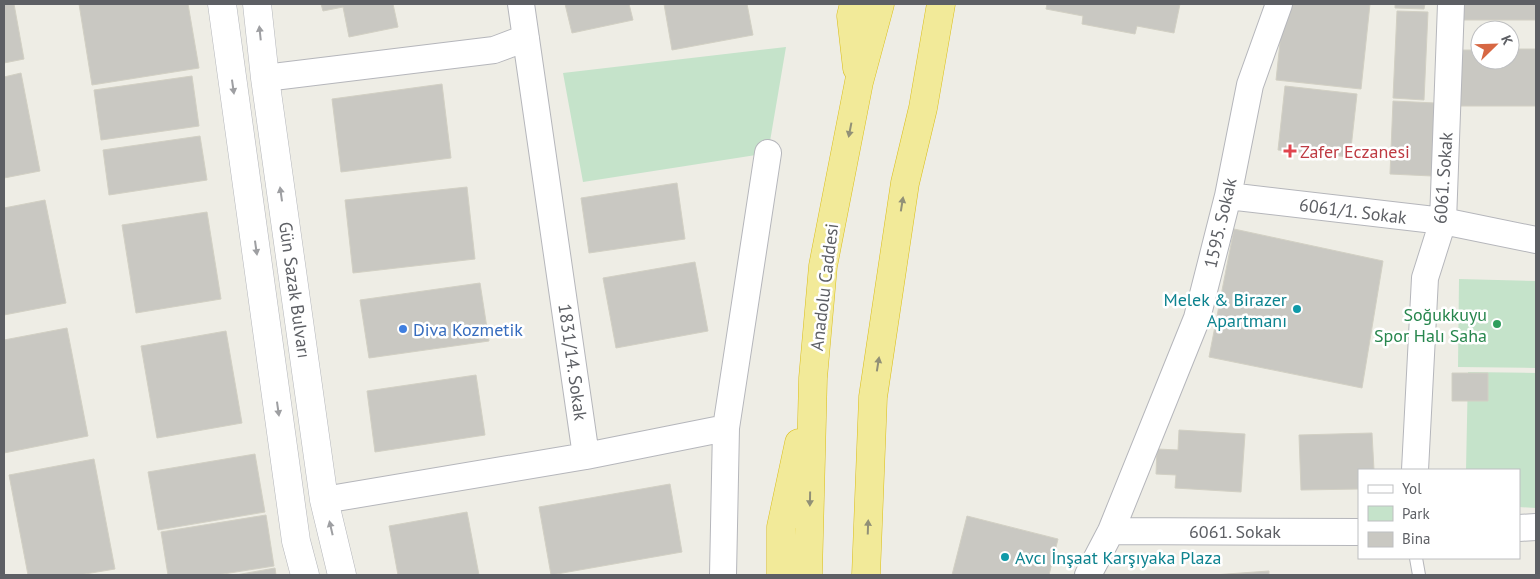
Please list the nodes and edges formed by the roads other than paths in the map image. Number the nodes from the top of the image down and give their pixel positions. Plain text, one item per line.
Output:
1 (222, 4) edge
2 (257, 4) edge
3 (521, 4) edge
4 (880, 4) edge
5 (941, 4) edge
6 (959, 4) edge
7 (1279, 4) edge
8 (1452, 4) edge
9 (851, 8) edge
10 (526, 38) junction
11 (265, 78) junction
12 (859, 82) junction
13 (923, 108) junction
14 (768, 154) dead end
15 (1228, 196) junction
16 (1442, 221) junction
17 (1536, 240) edge
18 (813, 378) junction
19 (726, 428) junction
20 (586, 456) junction
21 (1416, 469) edge
22 (324, 500) junction
23 (1536, 527) edge
24 (1520, 528) edge
25 (1111, 531) junction
26 (1358, 532) edge
27 (1416, 559) edge
28 (305, 575) edge
29 (342, 575) edge
30 (724, 575) edge
31 (781, 575) edge
32 (808, 575) edge
33 (866, 575) edge
34 (1088, 575) edge
35 (1419, 575) edge

1 -> 28 main road, Gün Sazak Bulvarı
11 -> 2 main road, Gün Sazak Bulvarı
3 - 10 street, 1831/14. Sokak
4 - 12 highway, Anadolu Caddesi
5 - 13 highway
6 - 13 highway
7 - 15 street, 1595. Sokak
8 - 16 street, 6061. Sokak
9 - 12 highway
10 - 11 street
10 - 20 street, 1831/14. Sokak
22 -> 11 main road, Gün Sazak Bulvarı
12 -> 18 highway, Anadolu Caddesi
33 -> 13 highway
14 - 19 street
15 - 16 street, 6061/1. Sokak
15 - 25 street, 1595. Sokak
16 - 17 street, 6061/1. Sokak
16 - 21 street, 6061. Sokak
18 - 31 highway
18 -> 32 highway, Anadolu Caddesi
19 - 20 street
19 - 30 street
20 - 22 street
29 -> 22 main road, Gün Sazak Bulvarı
23 - 24 street
25 - 26 street, 6061. Sokak
25 - 34 street, 1595. Sokak
27 - 35 lane

